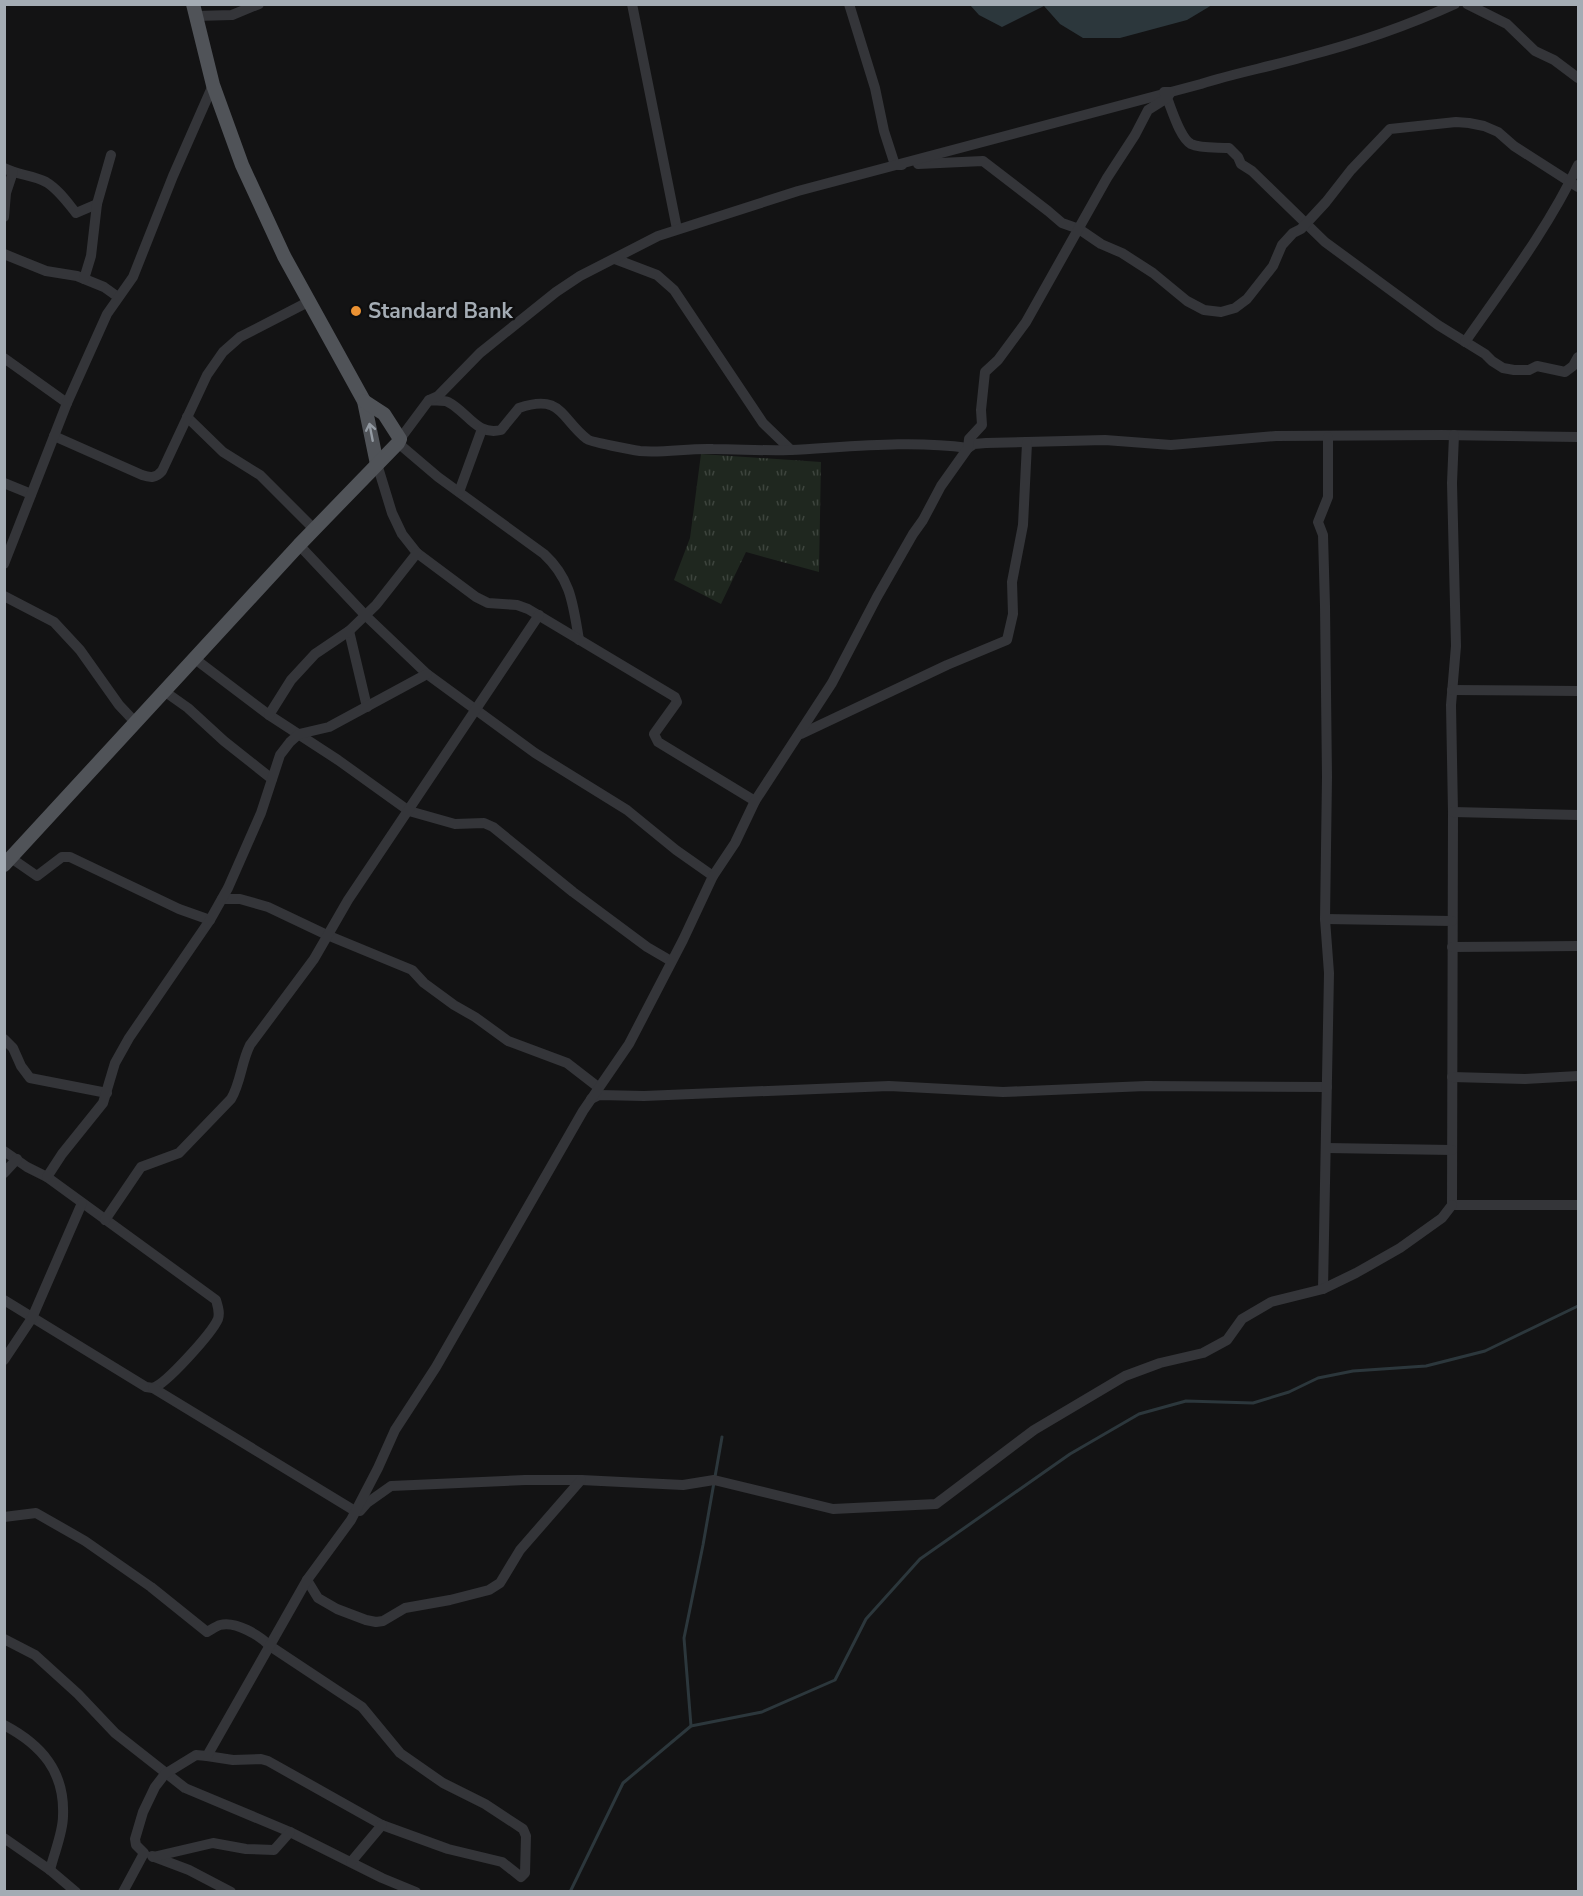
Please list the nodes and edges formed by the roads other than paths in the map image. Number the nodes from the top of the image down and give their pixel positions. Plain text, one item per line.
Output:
1 (259, 4) edge
2 (632, 4) edge
3 (849, 4) edge
4 (1455, 4) edge
5 (1467, 4) edge
6 (195, 10) edge
7 (1578, 78) edge
8 (213, 85) junction
9 (1166, 95) junction
10 (111, 154) dead end
11 (895, 165) junction
12 (1578, 165) edge
13 (9, 170) edge
14 (1574, 185) edge
15 (97, 204) junction
16 (4, 217) edge
17 (1305, 223) junction
18 (677, 229) junction
19 (1079, 229) junction
20 (4, 254) edge
21 (615, 259) junction
22 (84, 279) junction
23 (118, 297) junction
24 (308, 302) junction
25 (1465, 342) junction
26 (1578, 357) edge
27 (4, 358) edge
28 (429, 400) junction
29 (364, 401) junction
30 (67, 403) junction
31 (187, 417) junction
32 (482, 429) junction
33 (1454, 435) junction
34 (54, 436) junction
35 (1328, 437) junction
36 (1578, 437) edge
37 (399, 441) junction
38 (1027, 443) junction
39 (968, 448) junction
40 (791, 450) junction
41 (376, 464) junction
42 (4, 483) edge
43 (459, 492) junction
44 (31, 494) junction
45 (314, 529) junction
46 (299, 545) junction
47 (417, 553) junction
48 (4, 564) edge
49 (4, 596) edge
50 (365, 615) junction
51 (539, 615) junction
52 (349, 631) junction
53 (579, 639) junction
54 (195, 659) junction
55 (428, 674) junction
56 (1452, 690) junction
57 (164, 691) junction
58 (1578, 691) edge
59 (367, 707) junction
60 (477, 710) junction
61 (269, 715) junction
62 (135, 722) junction
63 (298, 734) junction
64 (800, 734) junction
65 (272, 779) junction
66 (755, 801) junction
67 (409, 811) junction
68 (1453, 812) junction
69 (1578, 815) edge
70 (8, 861) edge
71 (713, 876) junction
72 (222, 899) junction
73 (1325, 919) junction
74 (210, 920) junction
75 (1452, 921) junction
76 (327, 935) junction
77 (1578, 946) edge
78 (1452, 947) junction
79 (671, 961) junction
80 (4, 1039) edge
81 (1578, 1076) edge
82 (1452, 1077) junction
83 (598, 1087) junction
84 (1328, 1087) junction
85 (107, 1093) junction
86 (591, 1099) junction
87 (1327, 1148) junction
88 (4, 1150) edge
89 (1452, 1150) junction
90 (17, 1159) junction
91 (4, 1173) edge
92 (47, 1177) junction
93 (82, 1203) junction
94 (1452, 1205) junction
95 (1578, 1205) edge
96 (105, 1220) junction
97 (1323, 1289) junction
98 (4, 1300) edge
99 (32, 1318) junction
100 (4, 1359) edge
101 (153, 1388) junction
102 (581, 1480) junction
103 (353, 1516) junction
104 (4, 1517) edge
105 (307, 1580) junction
106 (4, 1639) edge
107 (270, 1646) junction
108 (4, 1725) edge
109 (207, 1756) junction
110 (165, 1774) junction
111 (382, 1825) junction
112 (290, 1832) junction
113 (4, 1838) edge
114 (148, 1855) junction
115 (351, 1862) junction
116 (50, 1870) junction
117 (76, 1892) edge
118 (123, 1892) edge
119 (231, 1892) edge
120 (416, 1892) edge

1 - 6 street
2 - 18 street
3 - 11 street
4 - 9 street
5 - 7 street
6 - 8 main road
8 - 23 street
8 - 24 main road
9 - 11 street
9 - 17 street
9 - 19 street
10 - 15 street
11 - 18 street
11 - 19 street
12 - 14 street
13 - 15 street
13 - 16 street
14 - 17 street
14 - 25 street
15 - 22 street
17 - 19 street
17 - 25 street
18 - 21 street
19 - 39 street
20 - 22 street
21 - 28 street
21 - 40 street
22 - 23 street
23 - 30 street
24 - 29 main road
24 - 31 street
25 - 26 street
27 - 30 street
28 - 32 street
28 - 37 street
29 - 37 main road
41 -> 29 main road
30 - 34 street
31 - 34 street
31 - 45 street
32 - 40 street
32 - 43 street
33 - 35 street
33 - 36 street
33 - 56 street
34 - 44 street
35 - 38 street
35 - 73 street
37 - 41 main road
37 - 43 street
38 - 39 street
38 - 64 street
39 - 40 street
39 - 64 street
41 - 45 main road
41 - 47 street
42 - 44 street
43 - 53 street
44 - 48 street
45 - 46 main road
46 - 50 street
46 - 54 main road
47 - 50 street
47 - 51 street
49 - 62 street
50 - 52 street
50 - 55 street
51 - 53 street
51 - 60 street
52 - 59 street
52 - 61 street
53 - 66 street
54 - 57 main road
54 - 61 street
55 - 59 street
55 - 60 street
56 - 58 street
56 - 68 street
57 - 62 main road
57 - 65 street
59 - 63 street
60 - 67 street
60 - 71 street
61 - 63 street
62 - 70 main road
63 - 65 street
63 - 67 street
64 - 66 street
65 - 72 street
66 - 71 street
67 - 76 street
67 - 79 street
68 - 69 street
68 - 75 street
70 - 74 street
71 - 79 street
72 - 74 street
72 - 76 street
73 - 75 street
73 - 84 street
74 - 85 street
75 - 78 street
76 - 83 street
76 - 96 street
77 - 78 street
78 - 82 street
79 - 83 street
80 - 85 street
81 - 82 street
82 - 89 street
83 - 86 street
84 - 86 street
84 - 87 street
85 - 92 street
86 - 103 street
87 - 89 street
87 - 97 street
88 - 90 street
89 - 94 street
90 - 91 street
90 - 92 street
92 - 93 street
93 - 96 street
93 - 99 street
94 - 95 street
94 - 97 street
96 - 101 street
97 - 102 street
98 - 99 street
99 - 100 street
99 - 101 street
101 - 103 street
102 - 103 street
102 - 105 street
103 - 105 street
104 - 107 street
105 - 107 street
106 - 110 street
107 - 109 street
107 - 111 street
108 - 116 street
109 - 110 street
109 - 111 street
110 - 112 street
110 - 114 street
111 - 115 street
112 - 114 street
112 - 115 street
113 - 116 street
114 - 118 street
114 - 119 street
115 - 120 street
116 - 117 street

